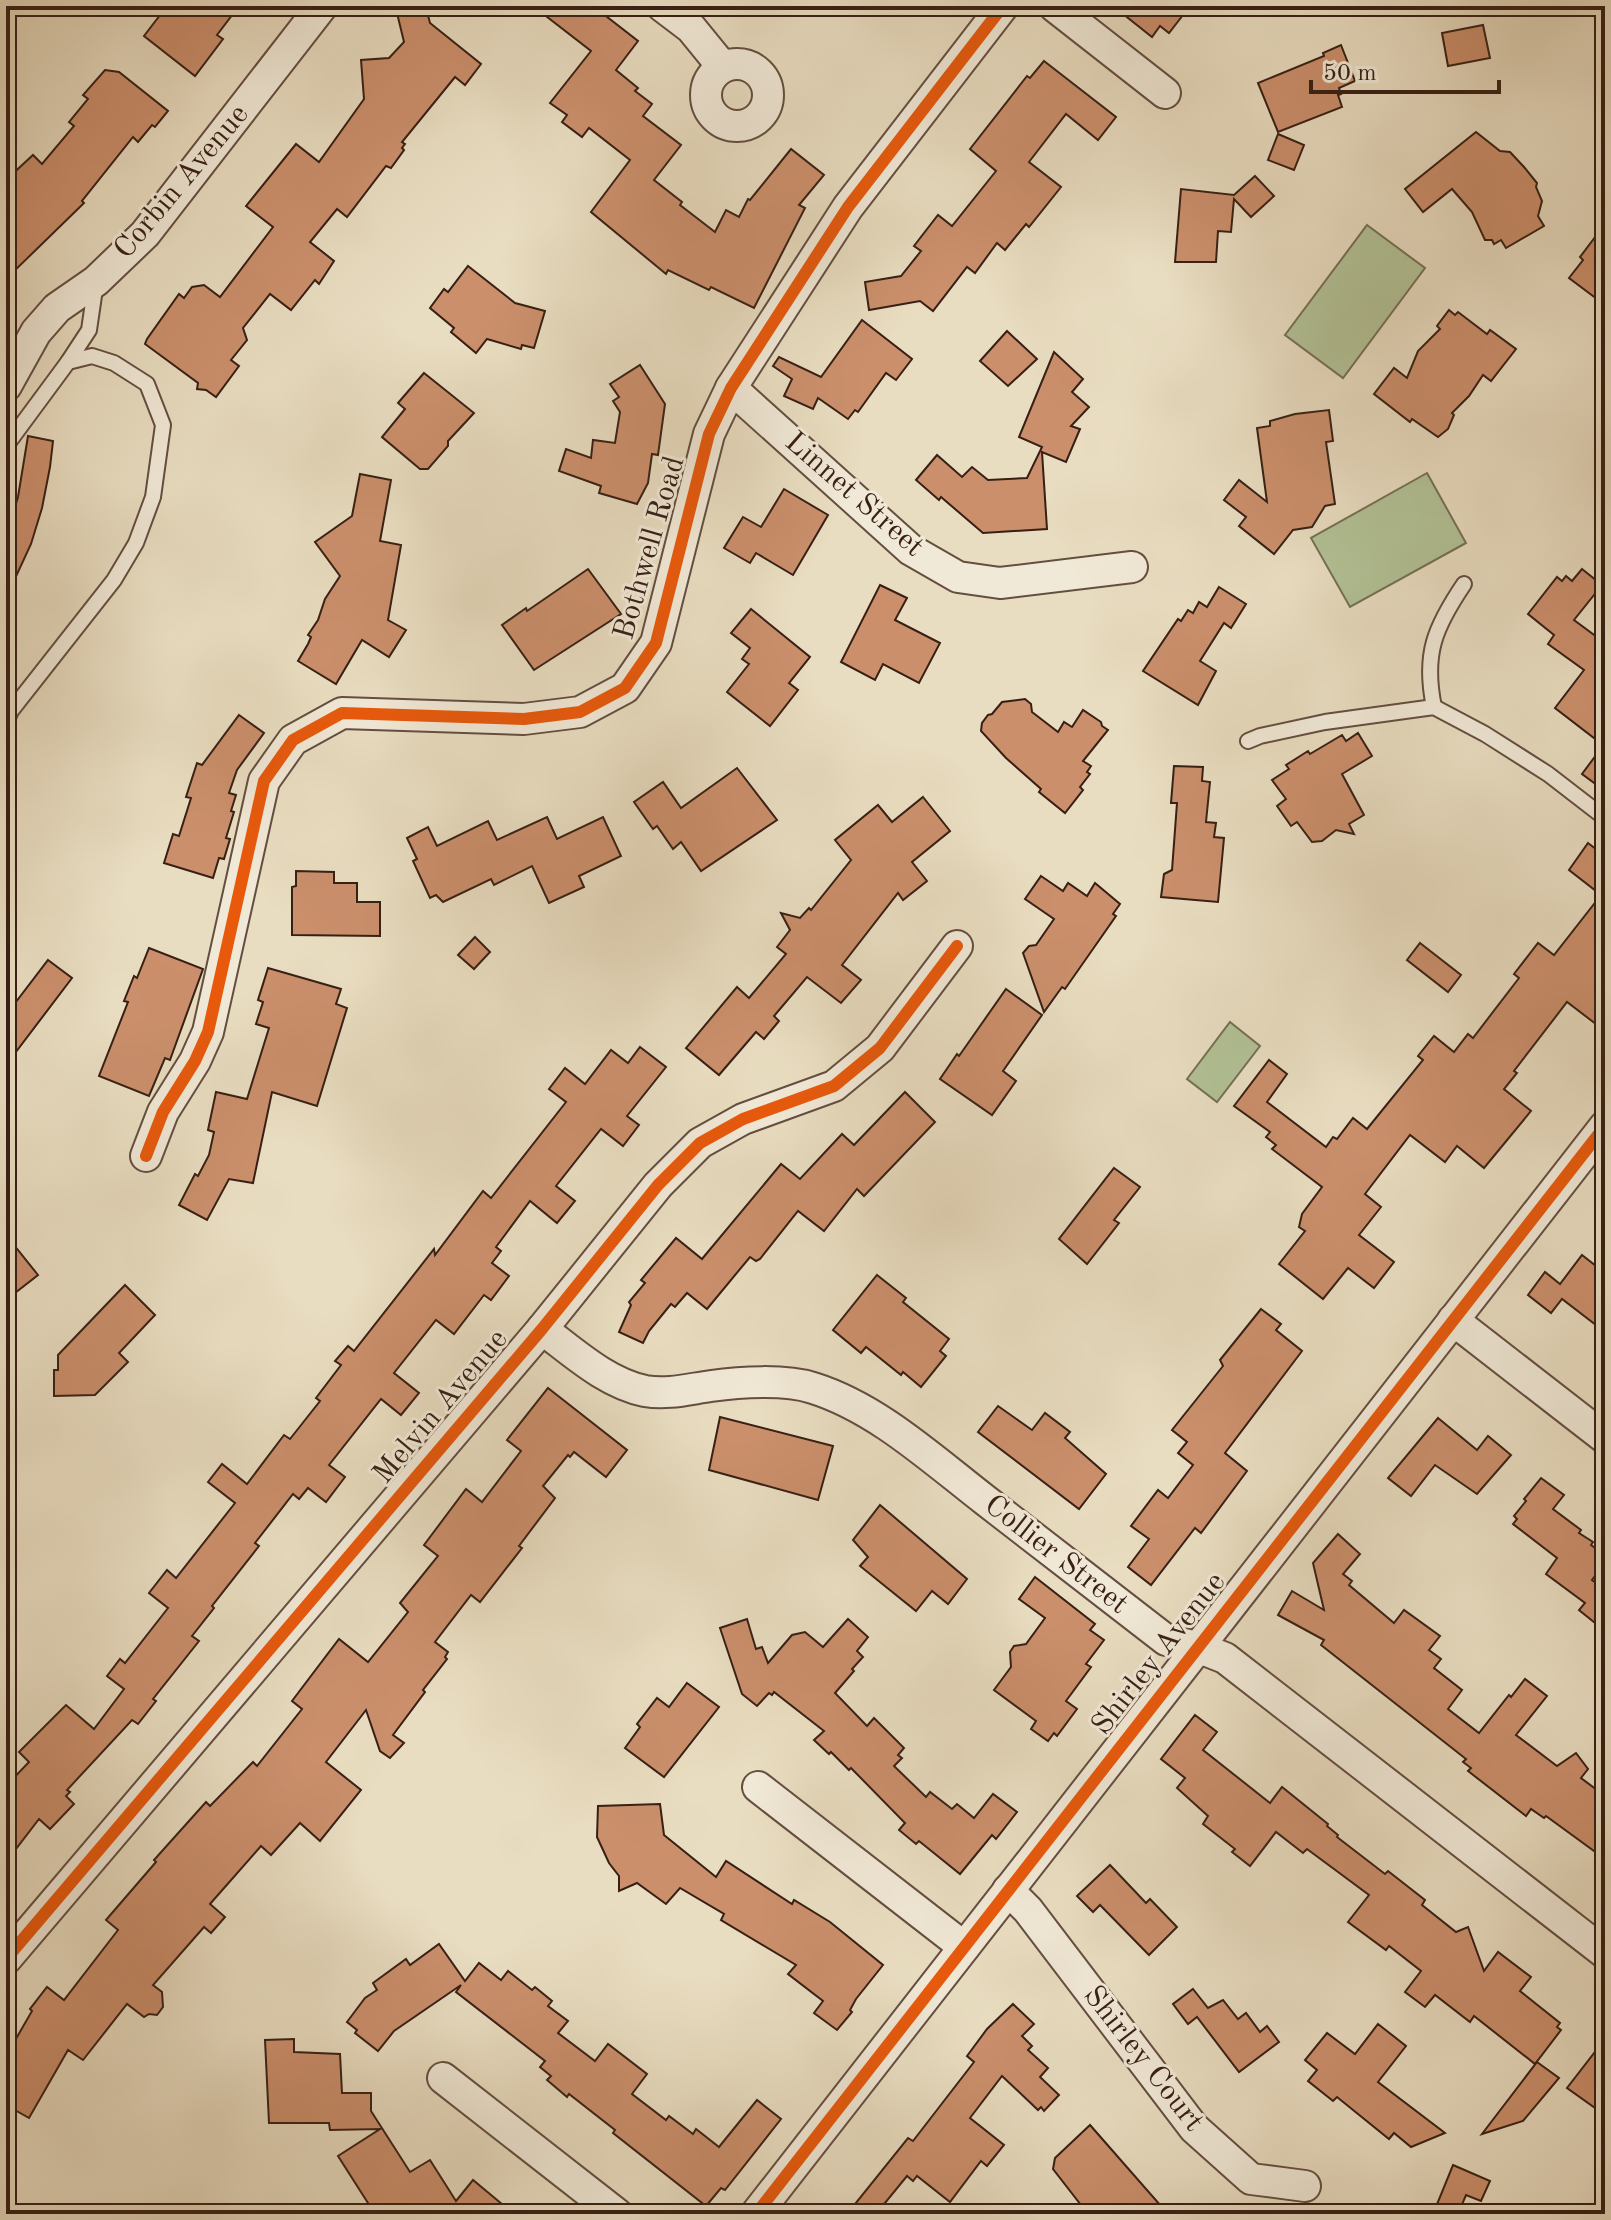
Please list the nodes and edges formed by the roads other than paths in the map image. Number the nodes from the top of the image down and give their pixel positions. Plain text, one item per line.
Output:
1 (322, 6) edge
2 (662, 6) edge
3 (1003, 6) edge
4 (1054, 6) edge
5 (722, 66) dead end
6 (1165, 93) dead end
7 (96, 281) junction
8 (68, 362) junction
9 (6, 386) edge
10 (731, 388) junction
11 (6, 446) edge
12 (1132, 567) dead end
13 (1464, 584) dead end
14 (1434, 707) junction
15 (6, 722) edge
16 (1248, 741) dead end
17 (1605, 818) edge
18 (957, 946) dead end
19 (1605, 1126) edge
20 (146, 1156) dead end
21 (1453, 1320) junction
22 (542, 1329) junction
23 (1605, 1438) edge
24 (1197, 1647) junction
25 (758, 1787) dead end
26 (1008, 1890) junction
27 (964, 1947) junction
28 (1605, 1953) edge
29 (6, 1959) edge
30 (443, 2078) dead end
31 (1305, 2186) dead end
32 (617, 2214) edge
33 (756, 2214) edge

1 - 7 street, Corbin Avenue
2 - 5 street
3 - 10 street, Bothwell Road
4 - 6 street
7 - 8 lane
7 - 9 street, Corbin Avenue
8 - 11 lane
8 - 15 lane
10 - 12 street, Linnet Street
10 - 20 street, Bothwell Road
13 - 14 lane
14 - 16 lane
14 - 17 lane
18 - 22 street, Melvin Avenue
19 - 21 street, Shirley Avenue
21 - 23 street
21 - 24 street, Shirley Avenue
22 - 24 street, Collier Street
22 - 29 street, Melvin Avenue
24 - 26 street, Shirley Avenue
24 - 28 street, Collier Street
25 - 27 street
26 - 27 street, Shirley Avenue
26 - 31 street, Shirley Court
27 - 33 street, Shirley Avenue
30 - 32 street

